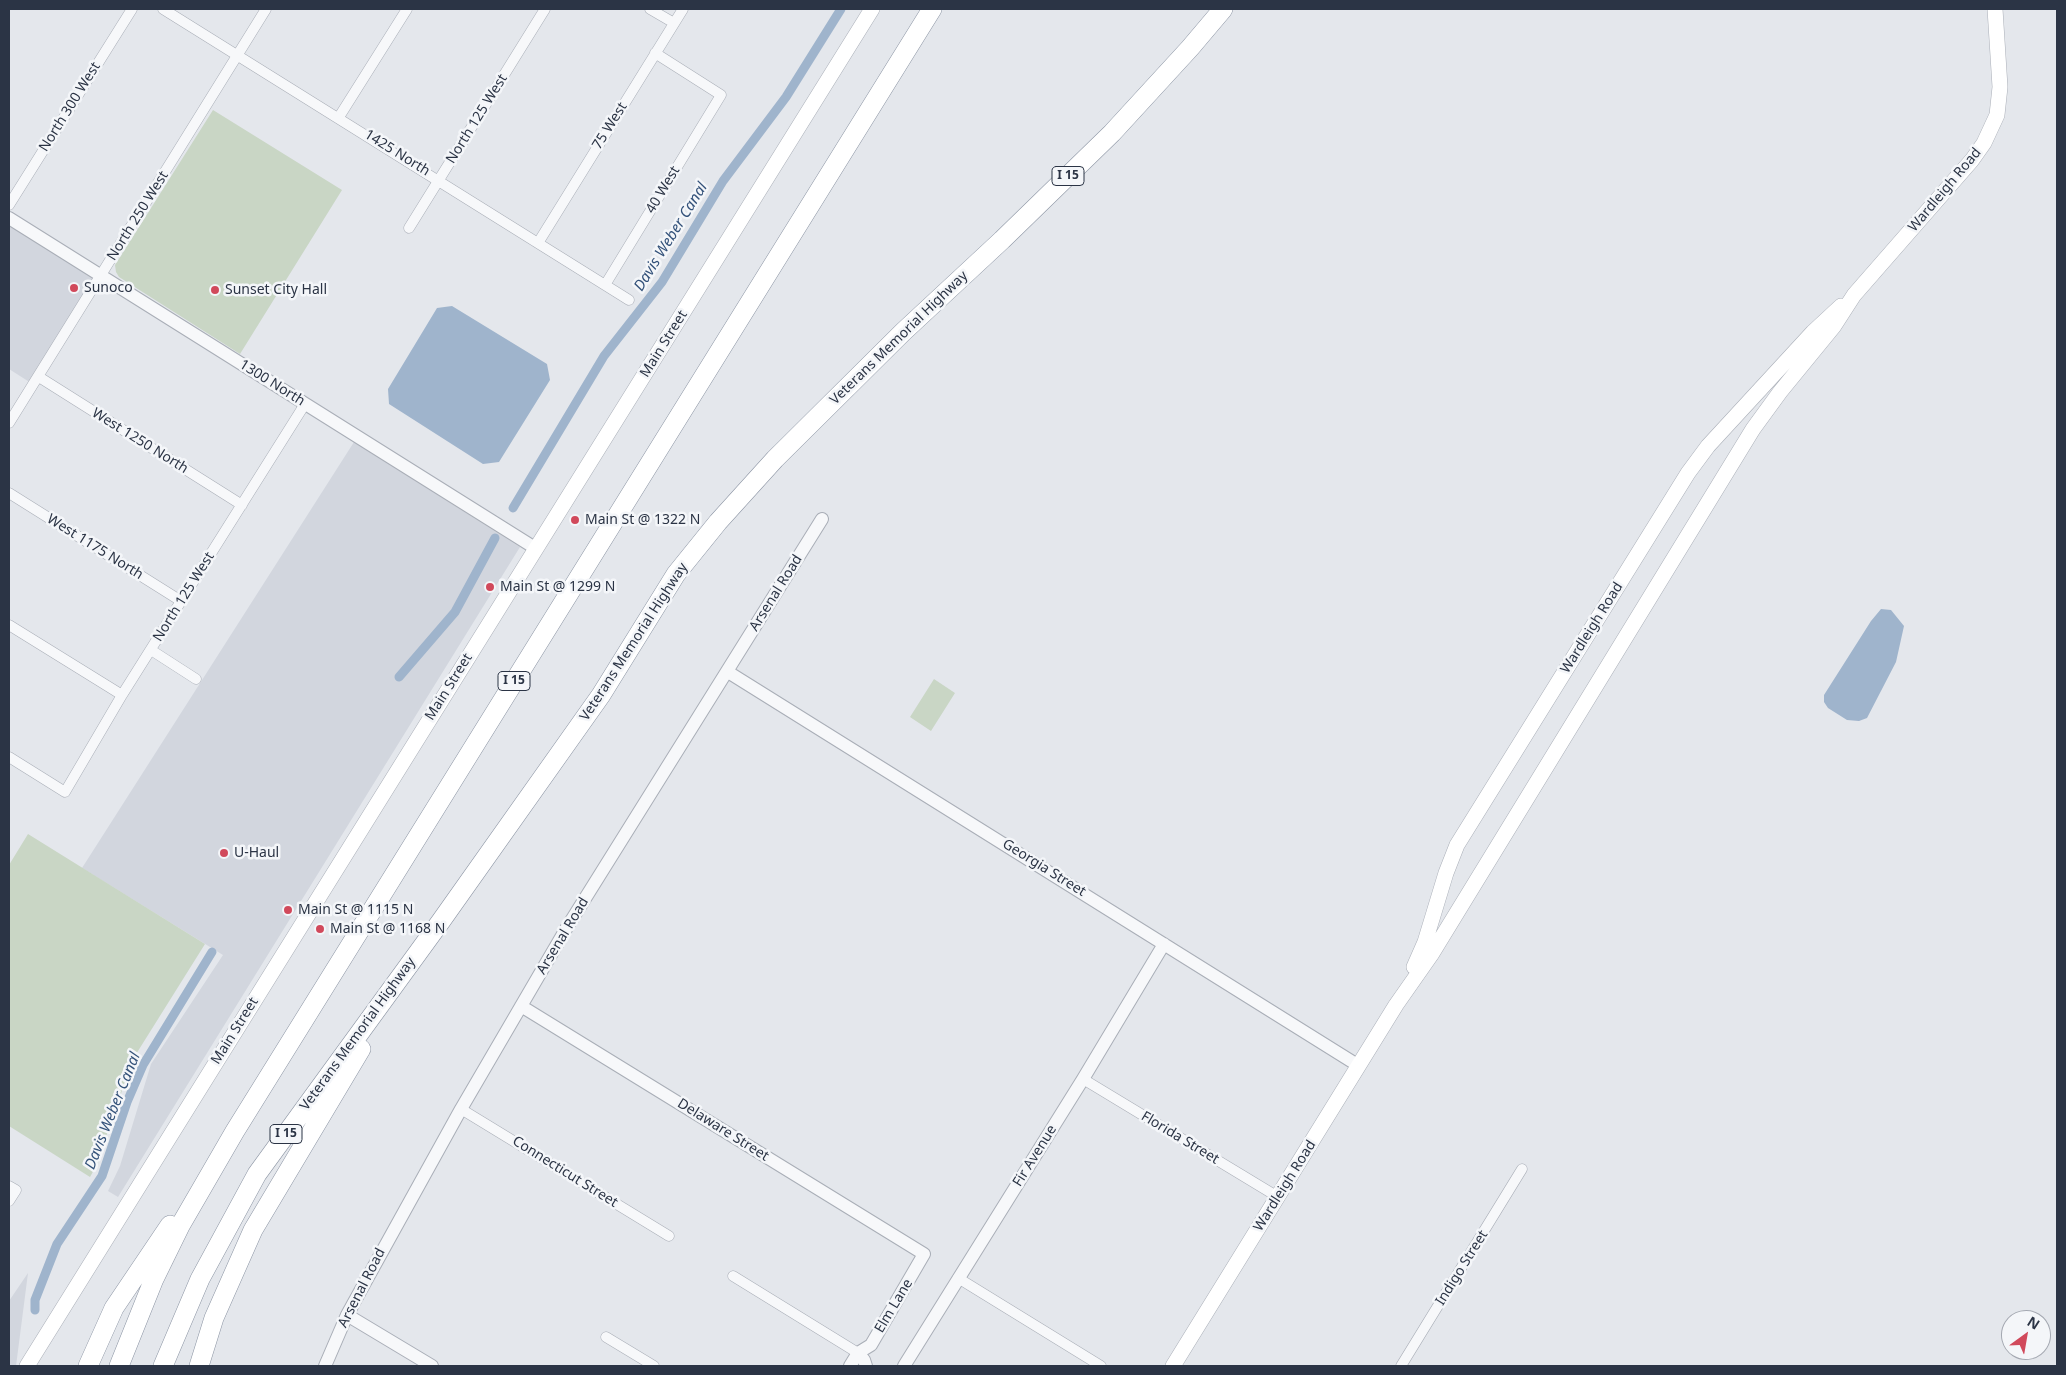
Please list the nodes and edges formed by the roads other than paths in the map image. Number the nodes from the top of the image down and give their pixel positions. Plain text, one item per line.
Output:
1 (132, 9) edge
2 (163, 9) edge
3 (266, 9) edge
4 (407, 9) edge
5 (545, 9) edge
6 (650, 9) edge
7 (683, 9) edge
8 (872, 9) edge
9 (932, 9) edge
10 (1223, 9) edge
11 (1995, 9) edge
12 (674, 23) junction
13 (655, 53) junction
14 (237, 55) junction
15 (339, 117) junction
16 (439, 180) junction
17 (9, 205) edge
18 (9, 218) edge
19 (409, 228) dead end
20 (538, 243) junction
21 (101, 276) junction
22 (605, 285) junction
23 (1854, 295) junction
24 (630, 300) dead end
25 (39, 377) junction
26 (305, 404) junction
27 (9, 423) edge
28 (9, 493) edge
29 (242, 505) junction
30 (822, 519) dead end
31 (535, 548) junction
32 (181, 601) junction
33 (9, 625) edge
34 (151, 650) junction
35 (728, 672) junction
36 (196, 679) dead end
37 (122, 695) junction
38 (9, 757) edge
39 (441, 921) junction
40 (1164, 944) junction
41 (1396, 1005) junction
42 (521, 1006) junction
43 (1359, 1066) junction
44 (1083, 1079) junction
45 (461, 1108) junction
46 (235, 1131) junction
47 (1522, 1169) dead end
48 (12, 1188) edge
49 (1278, 1197) junction
50 (9, 1201) edge
51 (669, 1236) dead end
52 (924, 1254) joint
53 (733, 1276) dead end
54 (958, 1278) junction
55 (347, 1315) junction
56 (606, 1337) dead end
57 (858, 1353) junction
58 (27, 1366) edge
59 (88, 1366) edge
60 (119, 1366) edge
61 (163, 1366) edge
62 (199, 1366) edge
63 (325, 1366) edge
64 (432, 1366) edge
65 (654, 1366) edge
66 (850, 1366) edge
67 (866, 1366) edge
68 (904, 1366) edge
69 (1101, 1366) edge
70 (1173, 1366) edge
71 (1401, 1366) edge

1 - 17 street, North 300 West
2 - 14 street, 1425 North
3 - 14 street, North 250 West
4 - 15 street
5 - 16 street, North 125 West
6 - 12 street
7 - 12 street, 75 West
8 - 31 main road, Main Street
9 - 46 highway, I 15
10 - 39 highway, Veterans Memorial Highway / I 15
11 - 23 main road, Wardleigh Road
12 - 13 street, 75 West
13 - 20 street, 75 West
13 - 22 street, 40 West
14 - 15 street, 1425 North
14 - 21 street, North 250 West
15 - 16 street, 1425 North
16 - 19 street, North 125 West
16 - 20 street, 1425 North
18 - 21 street, 1300 North
20 - 22 street, 1425 North
21 - 25 street, North 250 West
21 - 26 street, 1300 North
22 - 24 street, 1425 North
23 - 41 main road, Wardleigh Road
23 - 41 main road, Wardleigh Road
25 - 27 street, North 250 West
25 - 29 street, West 1250 North
26 - 29 street, North 125 West
26 - 31 street, 1300 North
28 - 32 street, West 1175 North
29 - 32 street, North 125 West
30 - 35 street, Arsenal Road
31 - 58 main road, Main Street
32 - 34 street, North 125 West
33 - 37 street
34 - 36 street
34 - 37 street, North 125 West
35 - 40 street, Georgia Street
35 - 42 street, Arsenal Road
37 - 38 street, North 125 West
39 - 61 highway, Veterans Memorial Highway / I 15
39 - 62 highway
40 - 43 street, Georgia Street
40 - 44 street, Fir Avenue
41 - 43 main road, Wardleigh Road
42 - 45 street, Arsenal Road
42 - 52 street, Delaware Street
43 - 49 main road, Wardleigh Road
44 - 49 street, Florida Street
44 - 54 street, Fir Avenue
45 - 51 street, Connecticut Street
45 - 55 street, Arsenal Road
46 - 59 highway
46 - 60 highway, I 15
47 - 71 street, Indigo Street
48 - 50 street
49 - 70 main road, Wardleigh Road
52 - 57 street, Elm Lane
53 - 57 street
54 - 68 street, Fir Avenue
54 - 69 street
55 - 63 street, Arsenal Road
55 - 64 street
56 - 65 street
57 - 66 street, Elm Lane
57 - 67 street

